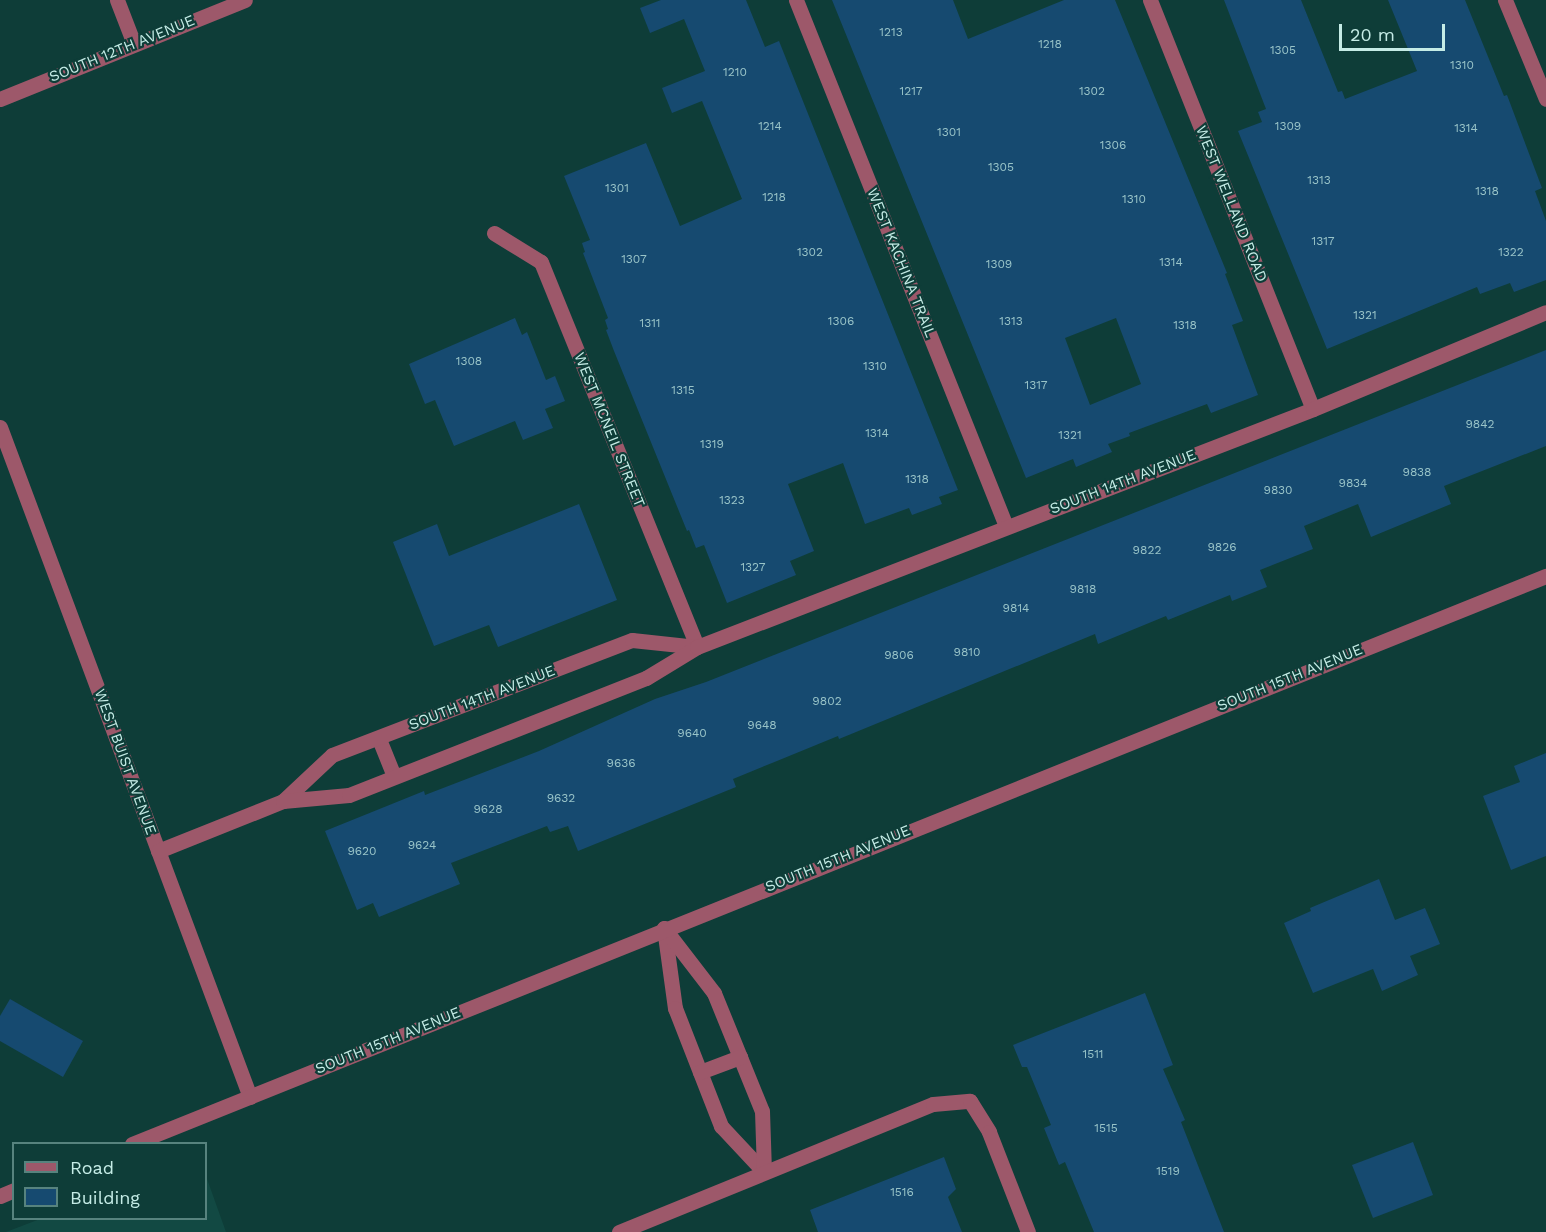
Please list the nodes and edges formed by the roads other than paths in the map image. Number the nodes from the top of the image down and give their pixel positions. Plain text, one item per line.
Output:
1 (117, 0) edge
2 (245, 0) edge
3 (796, 0) edge
4 (1150, 0) edge
5 (1505, 0) edge
6 (134, 45) junction
7 (0, 99) edge
8 (1546, 99) edge
9 (494, 233) dead end
10 (1546, 312) edge
11 (1313, 409) junction
12 (0, 427) edge
13 (1006, 526) junction
14 (1546, 576) edge
15 (698, 647) junction
16 (379, 739) junction
17 (394, 776) junction
18 (283, 801) junction
19 (158, 851) junction
20 (664, 928) junction
21 (740, 1057) junction
22 (700, 1072) junction
23 (250, 1097) junction
24 (135, 1142) edge
25 (764, 1172) junction
26 (619, 1232) edge
27 (1028, 1232) edge

1 - 6 street
2 - 6 street, SOUTH 12TH AVENUE
3 - 13 street, WEST KACHINA TRAIL
4 - 11 street, WEST WELLAND ROAD
5 - 8 street
6 - 7 street, SOUTH 12TH AVENUE
9 - 15 street, WEST MCNEIL STREET
10 - 11 street, SOUTH 14TH AVENUE
11 - 13 street, SOUTH 14TH AVENUE
12 - 19 street, WEST BUIST AVENUE
13 - 15 street, SOUTH 14TH AVENUE
14 - 20 street, SOUTH 15TH AVENUE
15 - 16 street, SOUTH 14TH AVENUE
15 - 17 street, SOUTH 14TH AVENUE
16 - 17 street
16 - 18 street, SOUTH 14TH AVENUE
17 - 18 street, SOUTH 14TH AVENUE
18 - 19 street, SOUTH 14TH AVENUE
19 - 23 street, WEST BUIST AVENUE
20 - 21 street
20 - 22 street
20 - 23 street, SOUTH 15TH AVENUE
21 - 22 street
21 - 25 street
22 - 25 street
23 - 24 street, SOUTH 15TH AVENUE
25 - 26 street
25 - 27 street

